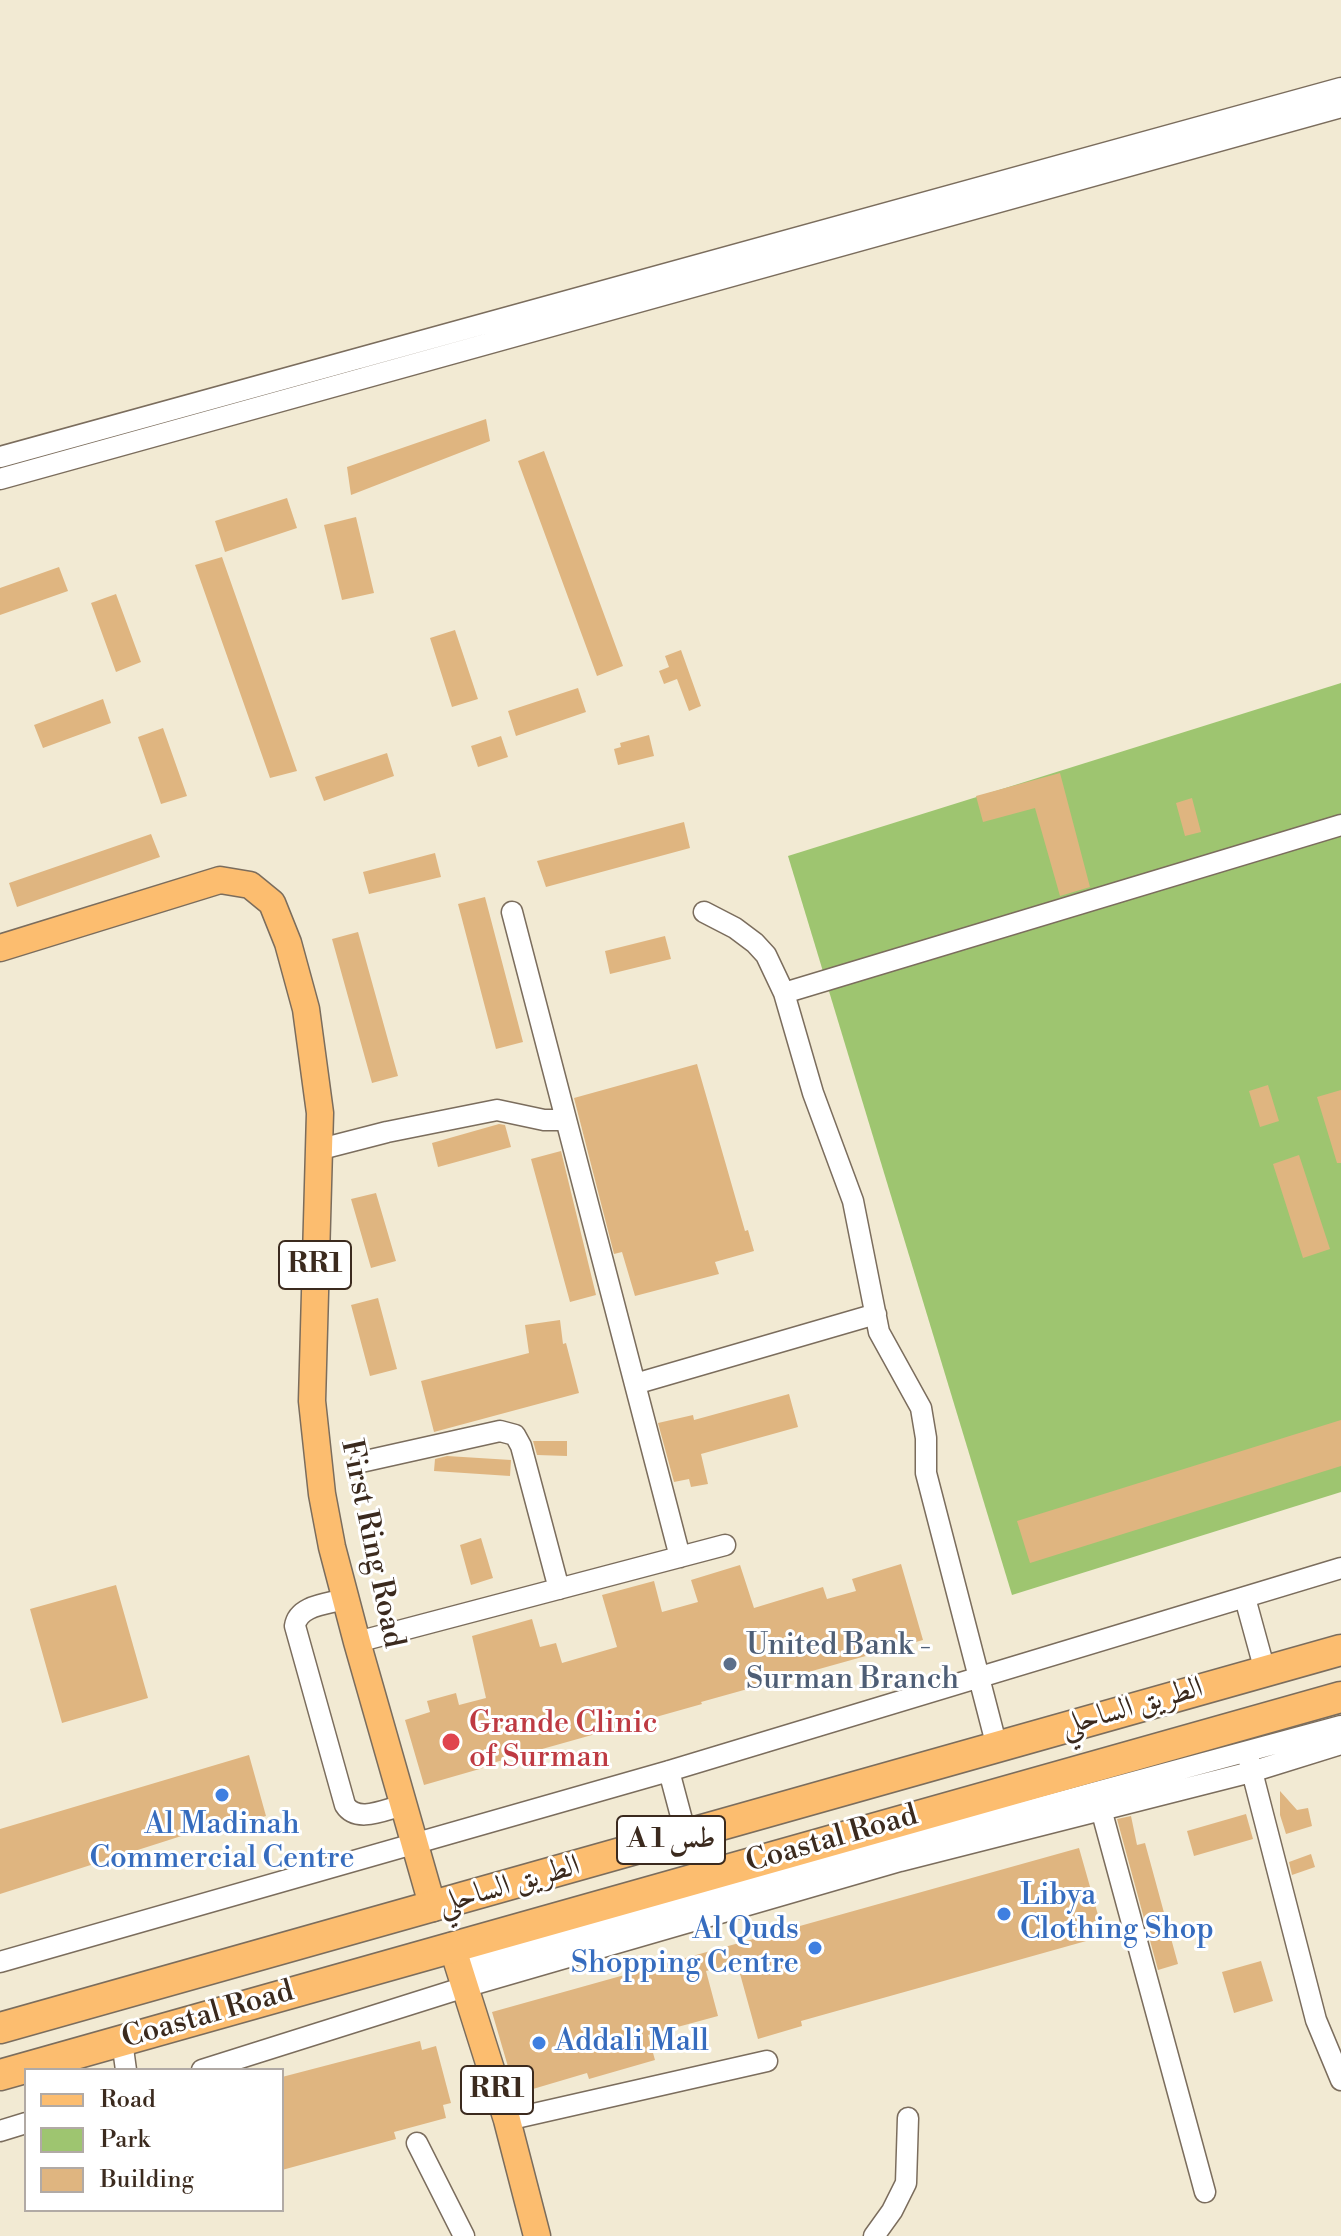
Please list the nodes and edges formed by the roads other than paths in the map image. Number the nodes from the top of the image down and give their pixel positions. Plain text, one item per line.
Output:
1 (1341, 88) edge
2 (1341, 107) edge
3 (0, 457) edge
4 (0, 479) edge
5 (1341, 825) edge
6 (512, 912) dead end
7 (704, 912) dead end
8 (0, 948) edge
9 (784, 993) junction
10 (566, 1120) junction
11 (321, 1149) junction
12 (876, 1314) junction
13 (635, 1384) junction
14 (361, 1462) dead end
15 (725, 1545) dead end
16 (680, 1557) junction
17 (1341, 1568) edge
18 (559, 1589) junction
19 (1245, 1598) junction
20 (345, 1599) junction
21 (357, 1642) junction
22 (1341, 1650) edge
23 (1265, 1671) junction
24 (980, 1679) junction
25 (1341, 1697) edge
26 (1341, 1726) edge
27 (1341, 1744) edge
28 (997, 1747) junction
29 (1247, 1750) junction
30 (669, 1771) junction
31 (1097, 1790) junction
32 (404, 1805) junction
33 (686, 1835) junction
34 (895, 1844) junction
35 (416, 1845) junction
36 (433, 1908) junction
37 (0, 1962) edge
38 (459, 1968) junction
39 (0, 2028) edge
40 (124, 2055) edge
41 (767, 2061) dead end
42 (43, 2068) edge
43 (207, 2068) edge
44 (24, 2071) edge
45 (0, 2075) edge
46 (1341, 2080) edge
47 (908, 2118) dead end
48 (507, 2120) junction
49 (24, 2124) edge
50 (0, 2131) edge
51 (417, 2143) dead end
52 (1205, 2192) dead end
53 (464, 2236) edge
54 (537, 2236) edge
55 (874, 2236) edge

1 - 3 street
2 - 4 street
5 - 9 street
6 - 10 street
7 - 9 street
8 - 11 main road, First Ring Road / RR1
9 - 12 street
10 - 11 street
10 - 13 street
11 - 20 main road, First Ring Road / RR1
12 - 13 street
12 - 24 street
13 - 16 street
14 - 18 street
15 - 16 street
16 - 18 street
17 - 19 street
18 - 21 street
19 - 23 street
19 - 24 street
20 - 21 main road, First Ring Road / RR1
20 - 32 street
21 - 32 main road, First Ring Road / RR1
22 - 23 highway, الطريق الساحلي / A 1 طس
23 - 28 highway, الطريق الساحلي / A 1 طس
24 - 28 street
24 - 30 street
25 - 29 highway, Coastal Road / A 1 طس
26 - 29 street
27 - 29 street
28 - 33 highway, الطريق الساحلي / A 1 طس
29 - 31 highway, Coastal Road / A 1 طس
29 - 31 street
29 - 46 street
30 - 33 street
30 - 35 street
31 - 34 highway, Coastal Road / A 1 طس
31 - 34 street
31 - 52 street
32 - 35 main road, First Ring Road / RR1
33 - 36 highway, الطريق الساحلي / A 1 طس
34 - 38 highway, Coastal Road / A 1 طس
34 - 38 street
35 - 36 main road, First Ring Road / RR1
35 - 37 street
36 - 39 highway, الطريق الساحلي / A 1 طس
38 - 40 highway, Coastal Road / A 1 طس
38 - 43 street
38 - 48 main road, RR1
40 - 42 highway, Coastal Road / A 1 طس
41 - 48 street
44 - 45 highway, Coastal Road / A 1 طس
47 - 55 street
48 - 54 main road, RR1
49 - 50 street
51 - 53 street

